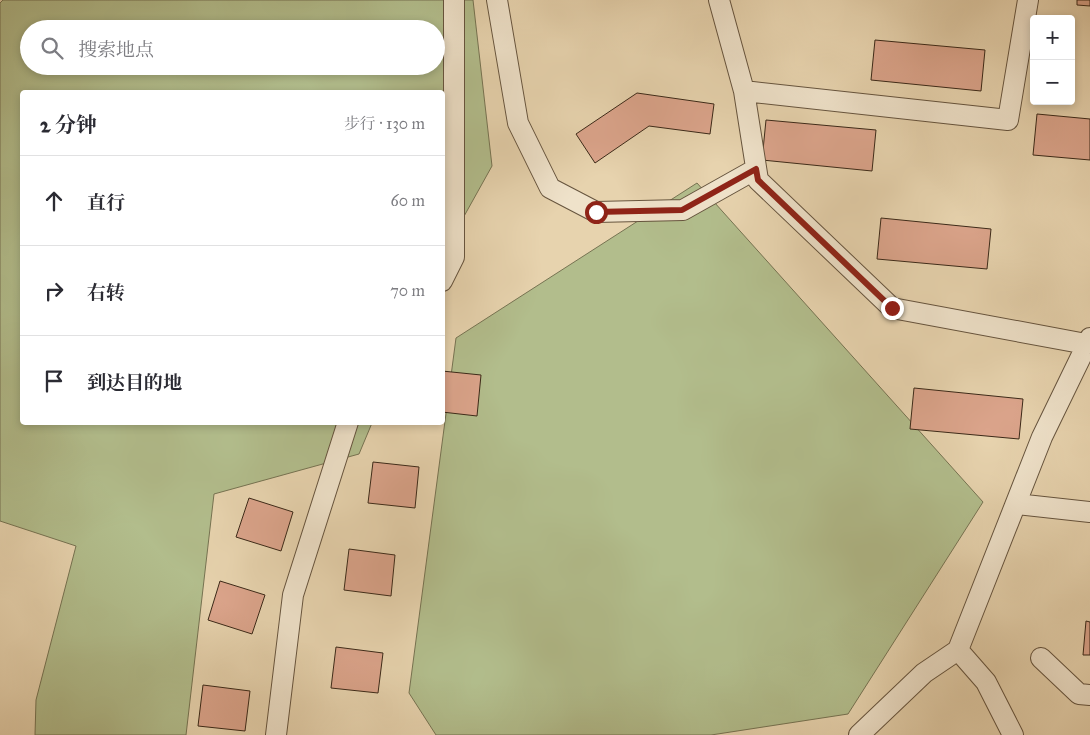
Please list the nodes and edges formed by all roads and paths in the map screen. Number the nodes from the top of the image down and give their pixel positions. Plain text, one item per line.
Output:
1 (454, 0) edge
2 (497, 0) edge
3 (719, 0) edge
4 (1028, 0) edge
5 (744, 91) junction
6 (756, 169) junction
7 (445, 276) edge
8 (1088, 341) edge
9 (347, 425) edge
10 (1016, 504) junction
11 (1090, 512) edge
12 (958, 650) junction
13 (1041, 658) dead end
14 (1090, 695) edge
15 (276, 735) edge
16 (859, 735) edge
17 (1013, 735) edge

1 - 7 street
2 - 6 street
3 - 5 street
4 - 5 street
5 - 6 street
6 - 8 street
8 - 10 street
9 - 15 street
10 - 11 street
10 - 12 street
12 - 16 street
12 - 17 street
13 - 14 street

